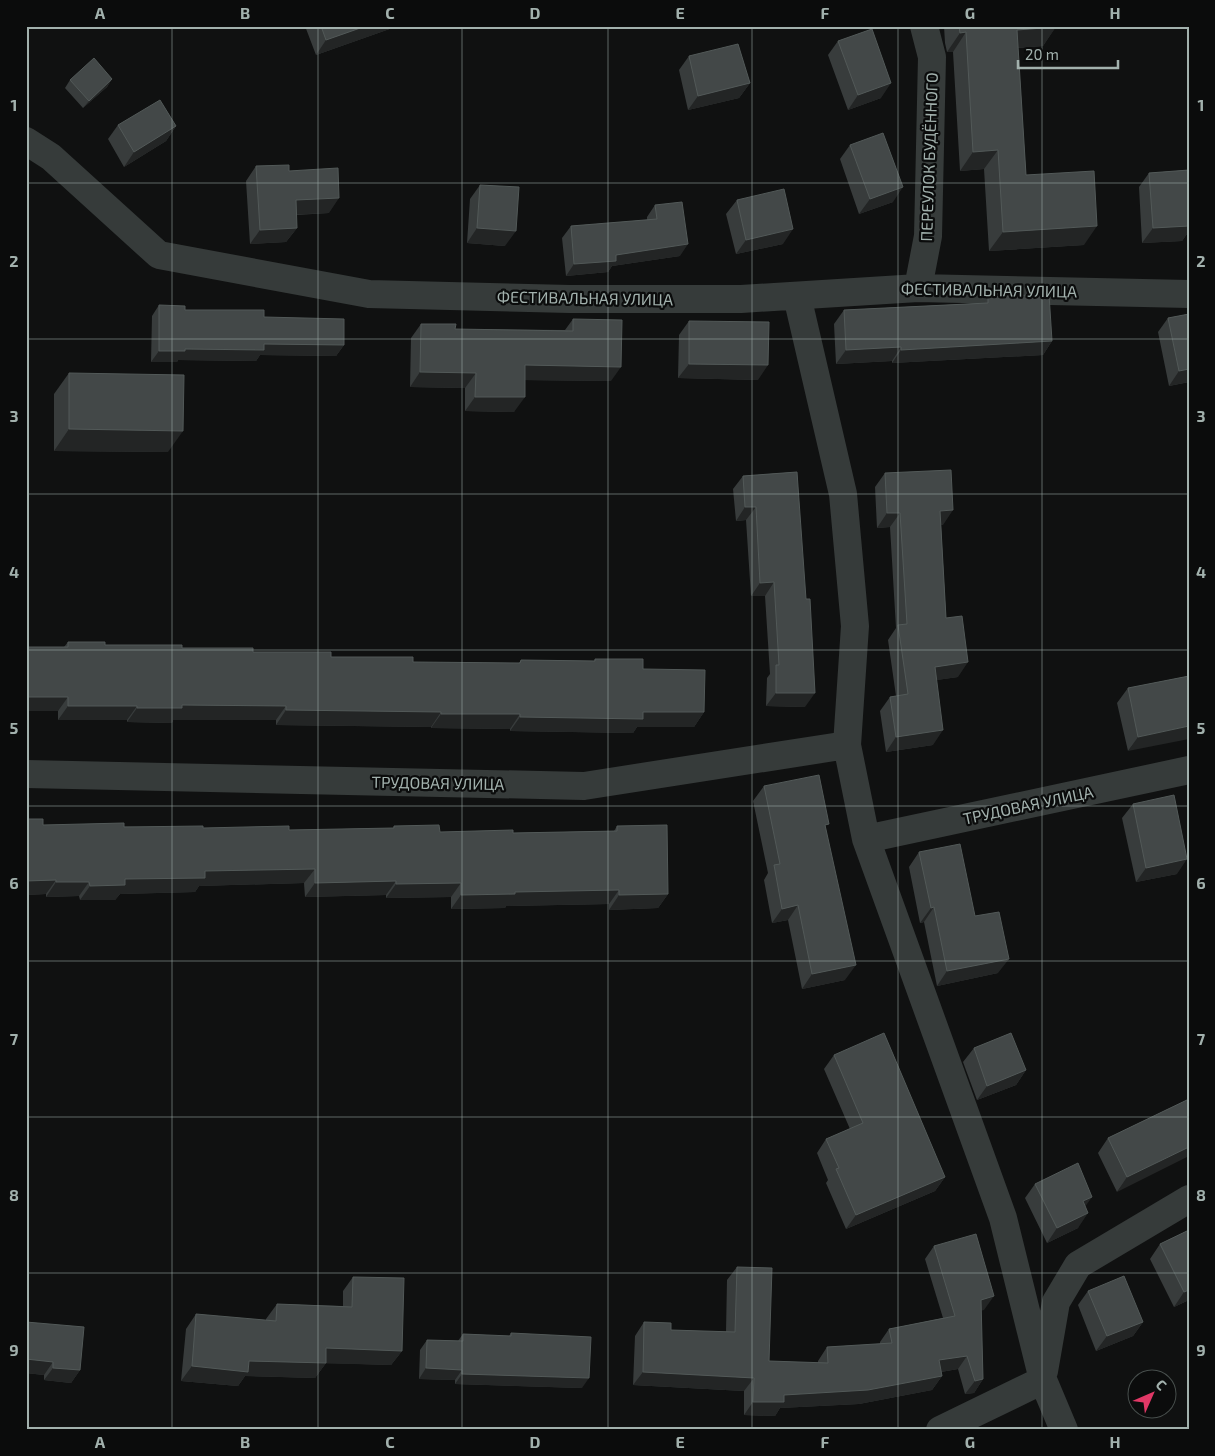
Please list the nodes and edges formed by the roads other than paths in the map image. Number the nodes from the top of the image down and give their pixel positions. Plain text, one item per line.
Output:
1 (924, 26) edge
2 (26, 141) edge
3 (918, 288) junction
4 (1189, 294) edge
5 (797, 296) junction
6 (847, 745) junction
7 (1189, 770) edge
8 (26, 774) edge
9 (866, 839) junction
10 (1189, 1199) edge
11 (1043, 1380) junction
12 (940, 1430) edge
13 (1064, 1430) edge

1 - 3 street, ПЕРЕУЛОК БУДЁННОГО
2 - 5 street, ФЕСТИВАЛЬНАЯ УЛИЦА
3 - 4 street, ФЕСТИВАЛЬНАЯ УЛИЦА
3 - 5 street, ФЕСТИВАЛЬНАЯ УЛИЦА
5 - 6 street
6 - 8 street, ТРУДОВАЯ УЛИЦА
6 - 9 street
7 - 9 street, ТРУДОВАЯ УЛИЦА
9 - 11 street
10 - 11 street
11 - 12 street
11 - 13 street

